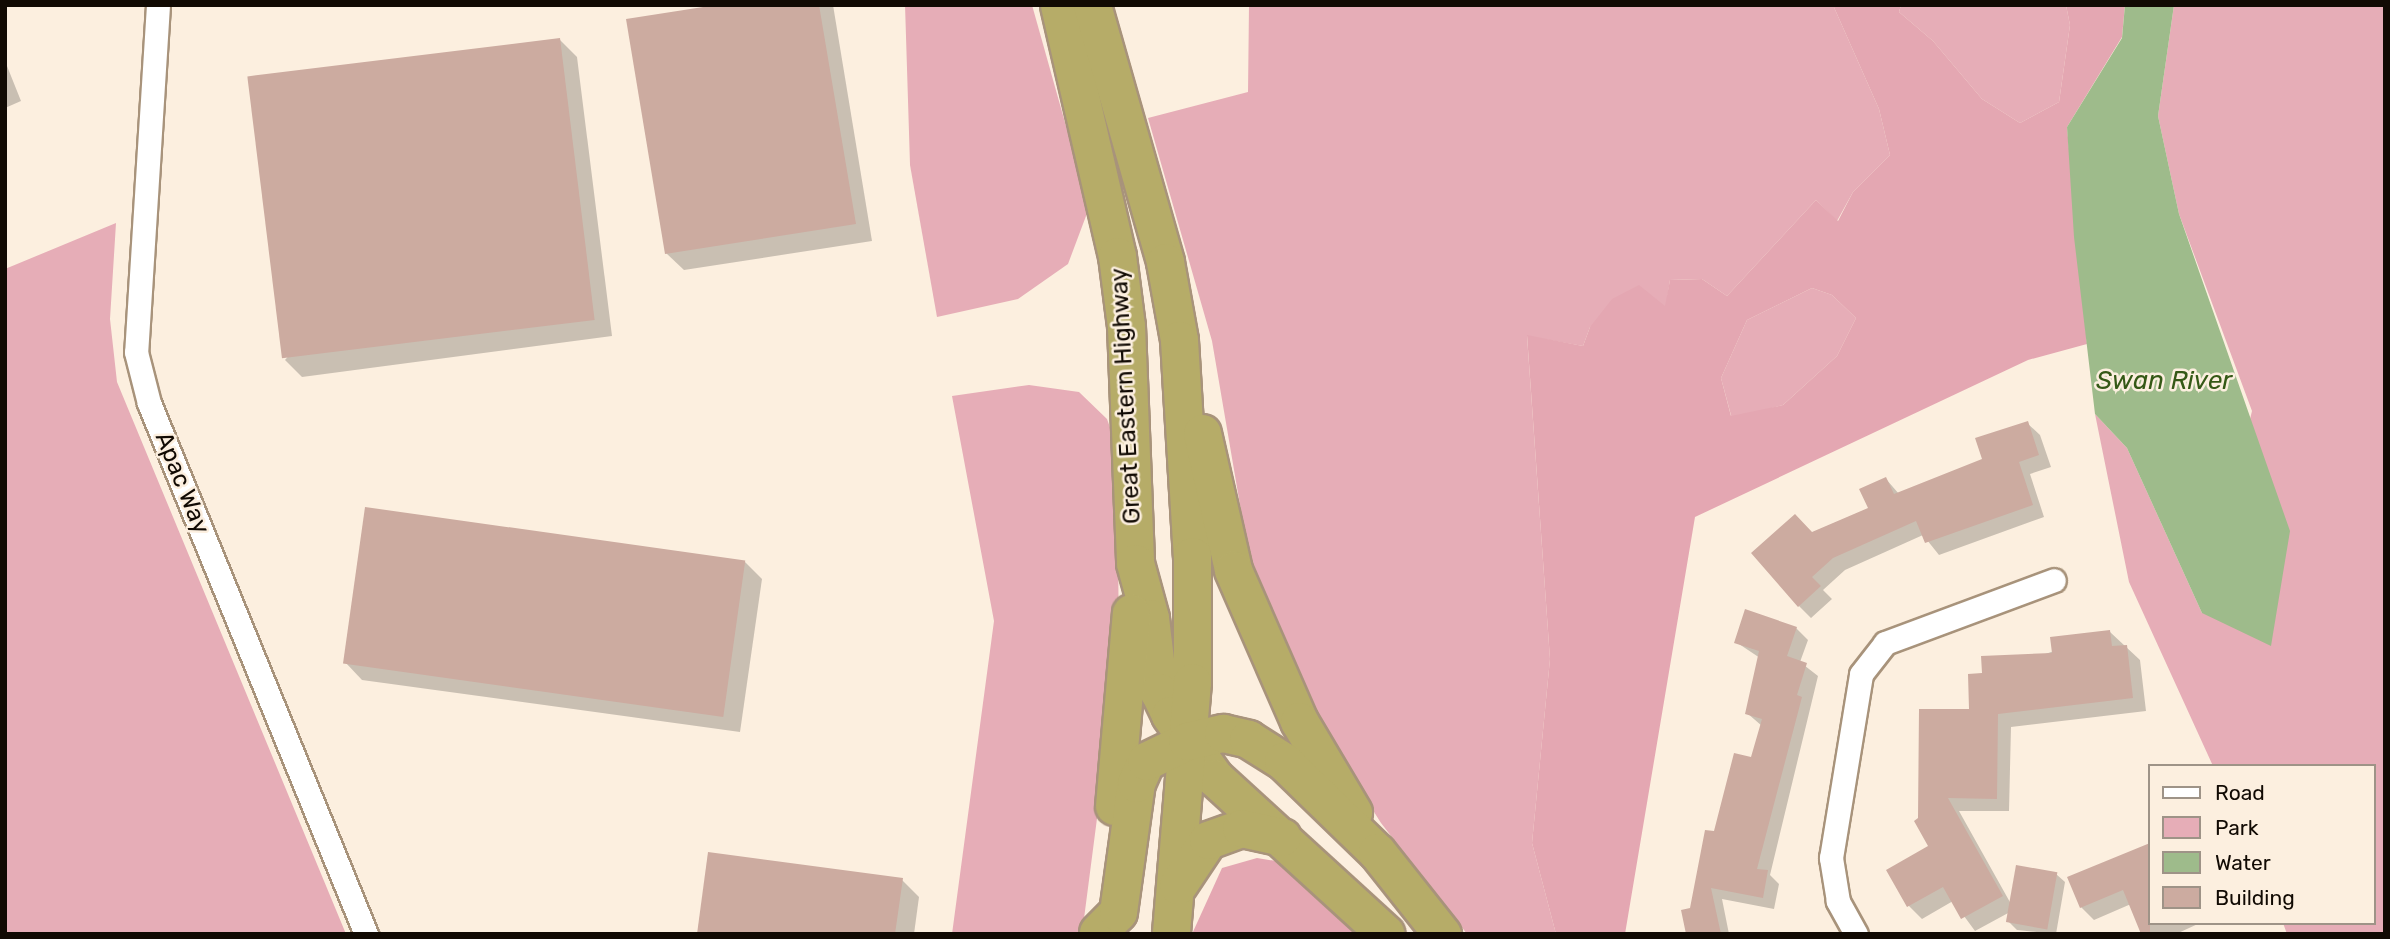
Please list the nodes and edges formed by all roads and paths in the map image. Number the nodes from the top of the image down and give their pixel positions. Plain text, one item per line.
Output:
1 (158, 5) edge
2 (1059, 5) edge
3 (1092, 5) edge
4 (1179, 340) junction
5 (1135, 563) junction
6 (2054, 580) dead end
7 (1187, 741) junction
8 (1282, 837) junction
9 (1377, 852) junction
10 (1176, 888) junction
11 (1098, 933) edge
12 (366, 934) edge
13 (1171, 934) edge
14 (1386, 934) edge
15 (1442, 934) edge
16 (1857, 934) edge

1 - 12 street, Apac Way
2 - 5 highway, Great Eastern Highway
3 - 4 highway, Great Eastern Highway
4 - 7 highway, Great Eastern Highway
4 - 9 highway
5 - 7 highway, Great Eastern Highway
5 - 11 highway
6 - 16 street
7 - 8 highway, Great Eastern Highway
7 - 9 highway
7 - 10 highway
7 - 11 highway
8 - 10 highway
8 - 14 highway, Great Eastern Highway
9 - 15 highway
10 - 13 highway

